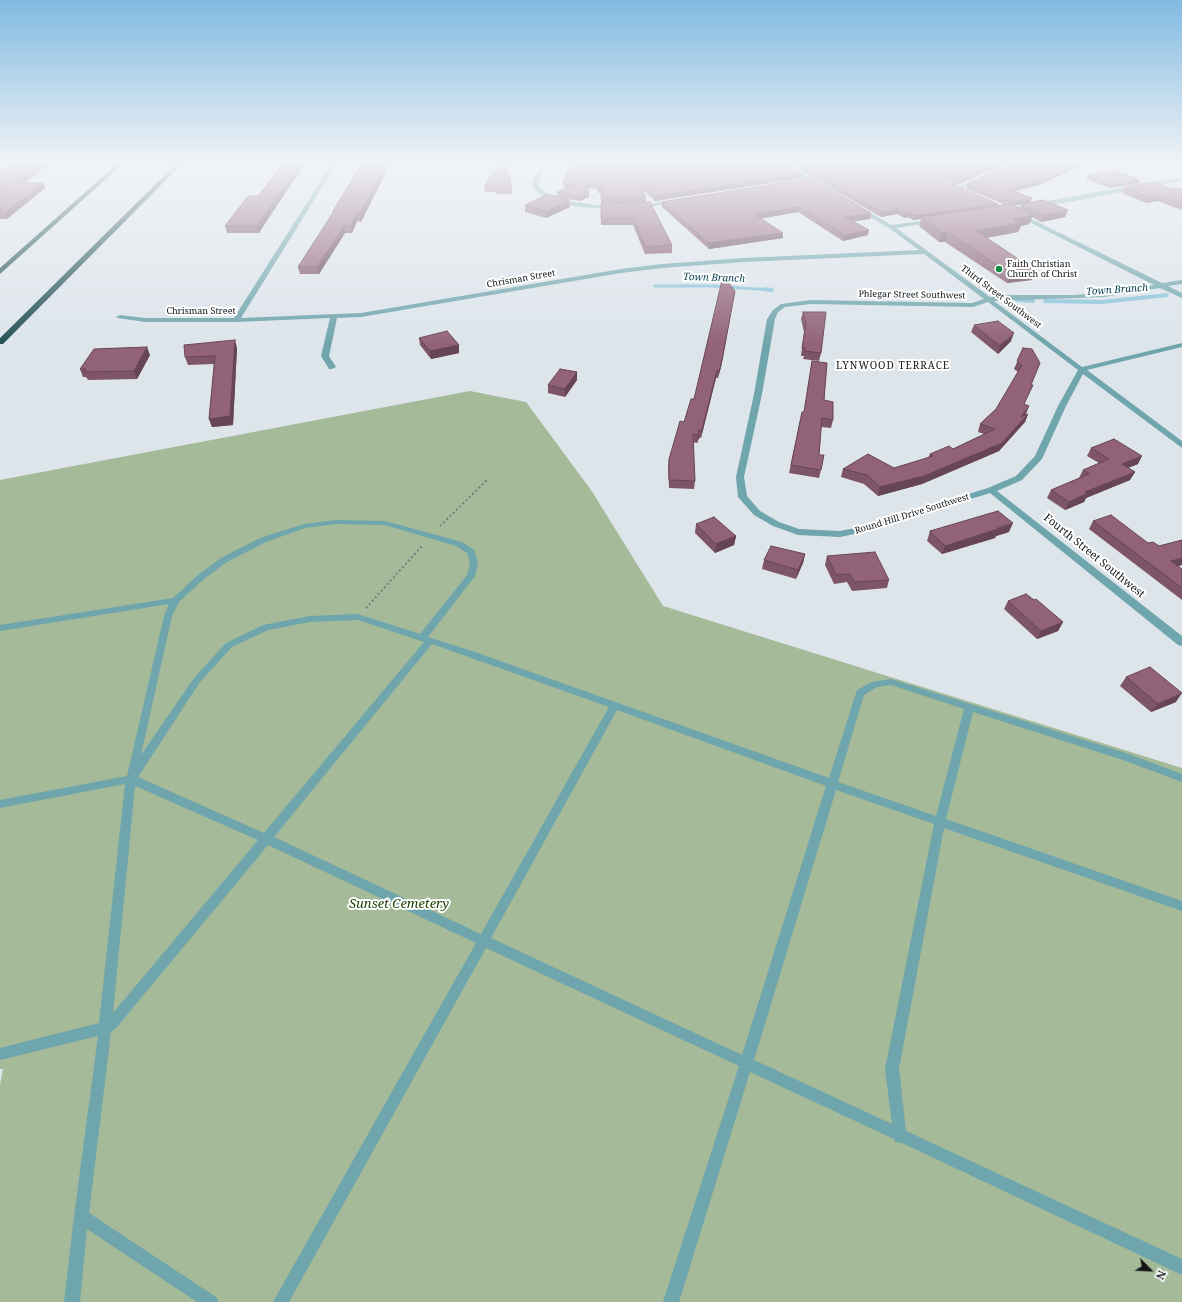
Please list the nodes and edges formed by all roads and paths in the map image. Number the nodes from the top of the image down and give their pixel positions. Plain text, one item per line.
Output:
1 (54, 224) edge
2 (119, 224) edge
3 (296, 224) edge
4 (885, 224) edge
5 (910, 224) edge
6 (1037, 224) edge
7 (891, 227) junction
8 (925, 252) junction
9 (0, 272) edge
10 (1182, 282) edge
11 (1162, 286) junction
12 (1182, 296) edge
13 (990, 300) junction
14 (783, 305) joint
15 (120, 317) dead end
16 (334, 317) junction
17 (236, 320) junction
18 (0, 342) edge
19 (1182, 345) edge
20 (332, 367) dead end
21 (1082, 369) junction
22 (1181, 443) edge
23 (488, 479) dead end
24 (991, 490) junction
25 (432, 534) junction
26 (175, 600) junction
27 (358, 617) junction
28 (0, 628) edge
29 (427, 639) junction
30 (1182, 642) edge
31 (615, 706) junction
32 (969, 707) junction
33 (1182, 778) edge
34 (131, 779) junction
35 (832, 784) junction
36 (0, 804) edge
37 (940, 822) junction
38 (266, 839) junction
39 (1182, 906) edge
40 (483, 941) junction
41 (105, 1028) junction
42 (0, 1054) edge
43 (746, 1064) junction
44 (900, 1137) junction
45 (81, 1216) junction
46 (1182, 1267) edge
47 (72, 1302) edge
48 (210, 1302) edge
49 (281, 1302) edge
50 (671, 1302) edge

1 - 9 highway
2 - 18 highway
3 - 17 street
4 - 7 street, Third Street Southwest
5 - 7 street
6 - 11 street
7 - 8 street, Third Street Southwest
8 - 13 street, Third Street Southwest
8 - 16 street, Chrisman Street
10 - 11 street, Phlegar Street Southwest
11 - 12 street
11 - 13 street, Phlegar Street Southwest
13 - 14 street, Phlegar Street Southwest
13 - 21 street, Third Street Southwest
14 - 24 street, Round Hill Drive Southwest
15 - 17 street, Chrisman Street
16 - 17 street, Chrisman Street
16 - 20 street
19 - 21 street
21 - 22 street, Third Street Southwest
21 - 24 street, Round Hill Drive Southwest
23 - 25 path
24 - 30 street, Fourth Street Southwest
25 - 26 lane
25 - 27 path
25 - 29 lane
26 - 28 lane
26 - 34 lane
27 - 29 lane
27 - 34 lane
29 - 31 lane
29 - 38 lane
31 - 35 lane
31 - 40 lane
32 - 33 lane
32 - 35 lane
32 - 37 lane
34 - 36 lane
34 - 38 lane
34 - 41 lane
35 - 37 lane
35 - 43 lane
37 - 39 lane
37 - 44 lane
38 - 40 lane
38 - 41 lane
40 - 43 lane
40 - 49 lane
41 - 42 lane
41 - 45 lane
43 - 44 lane
43 - 50 lane
44 - 46 lane
45 - 47 lane
45 - 48 lane

